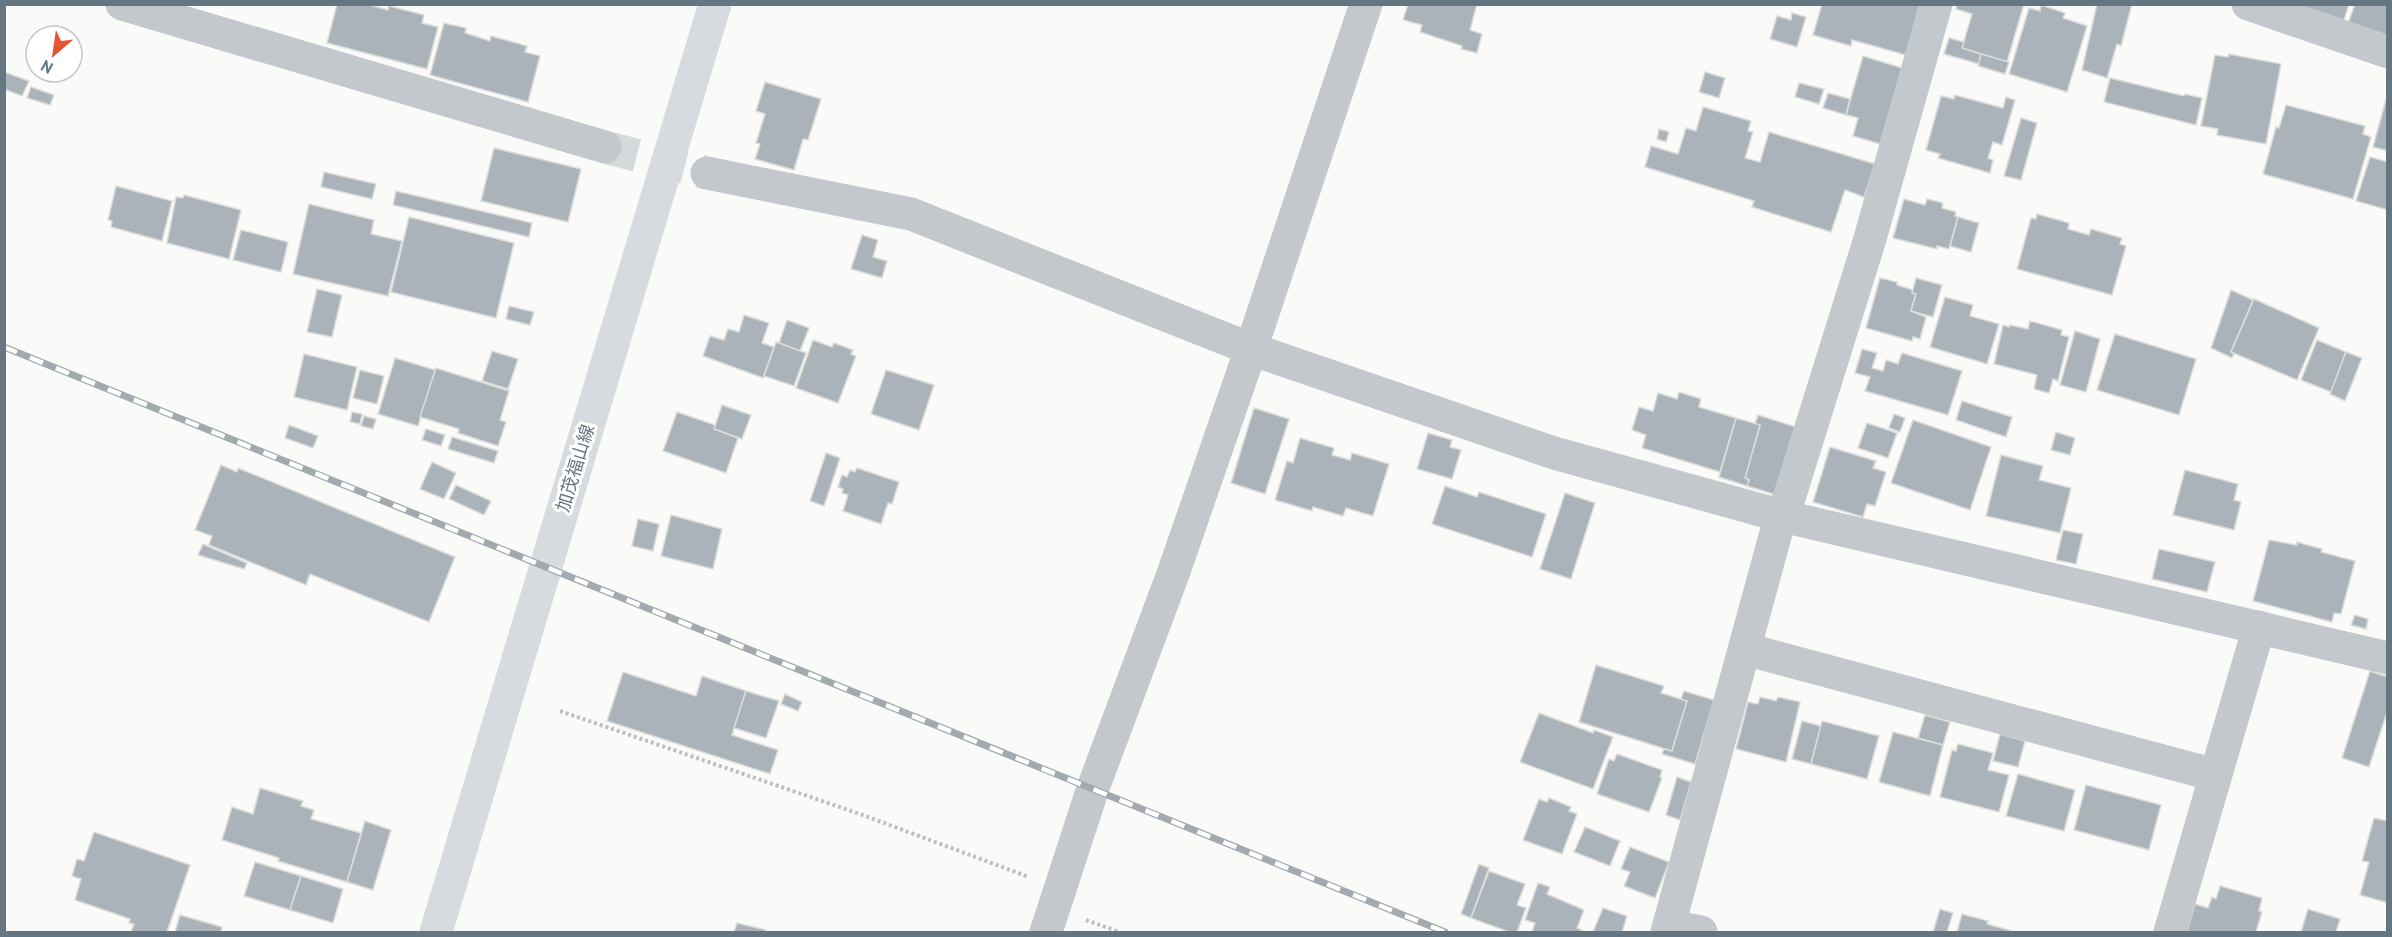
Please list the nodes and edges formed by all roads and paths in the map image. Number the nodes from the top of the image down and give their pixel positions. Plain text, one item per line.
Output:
1 (122, 4) edge
2 (715, 4) edge
3 (1366, 4) edge
4 (1936, 4) edge
5 (2248, 4) edge
6 (2388, 52) edge
7 (605, 147) tunnel mouth
8 (707, 172) tunnel mouth
9 (1251, 349) junction
10 (1782, 516) junction
11 (2259, 627) junction
12 (1745, 649) junction
13 (2388, 658) edge
14 (560, 711) dead end
15 (2215, 775) junction
16 (1061, 888) junction
17 (1679, 930) edge
18 (436, 933) edge
19 (1046, 933) edge
20 (2170, 933) edge

1 - 7 street
2 - 18 main road, 加茂福山線
3 - 9 street
4 - 10 street
5 - 6 street
8 - 9 street
9 - 10 street
9 - 16 street
10 - 11 street
10 - 12 street
11 - 13 street
11 - 15 street
12 - 15 street
12 - 17 street
14 - 16 path
15 - 20 street
16 - 19 street

